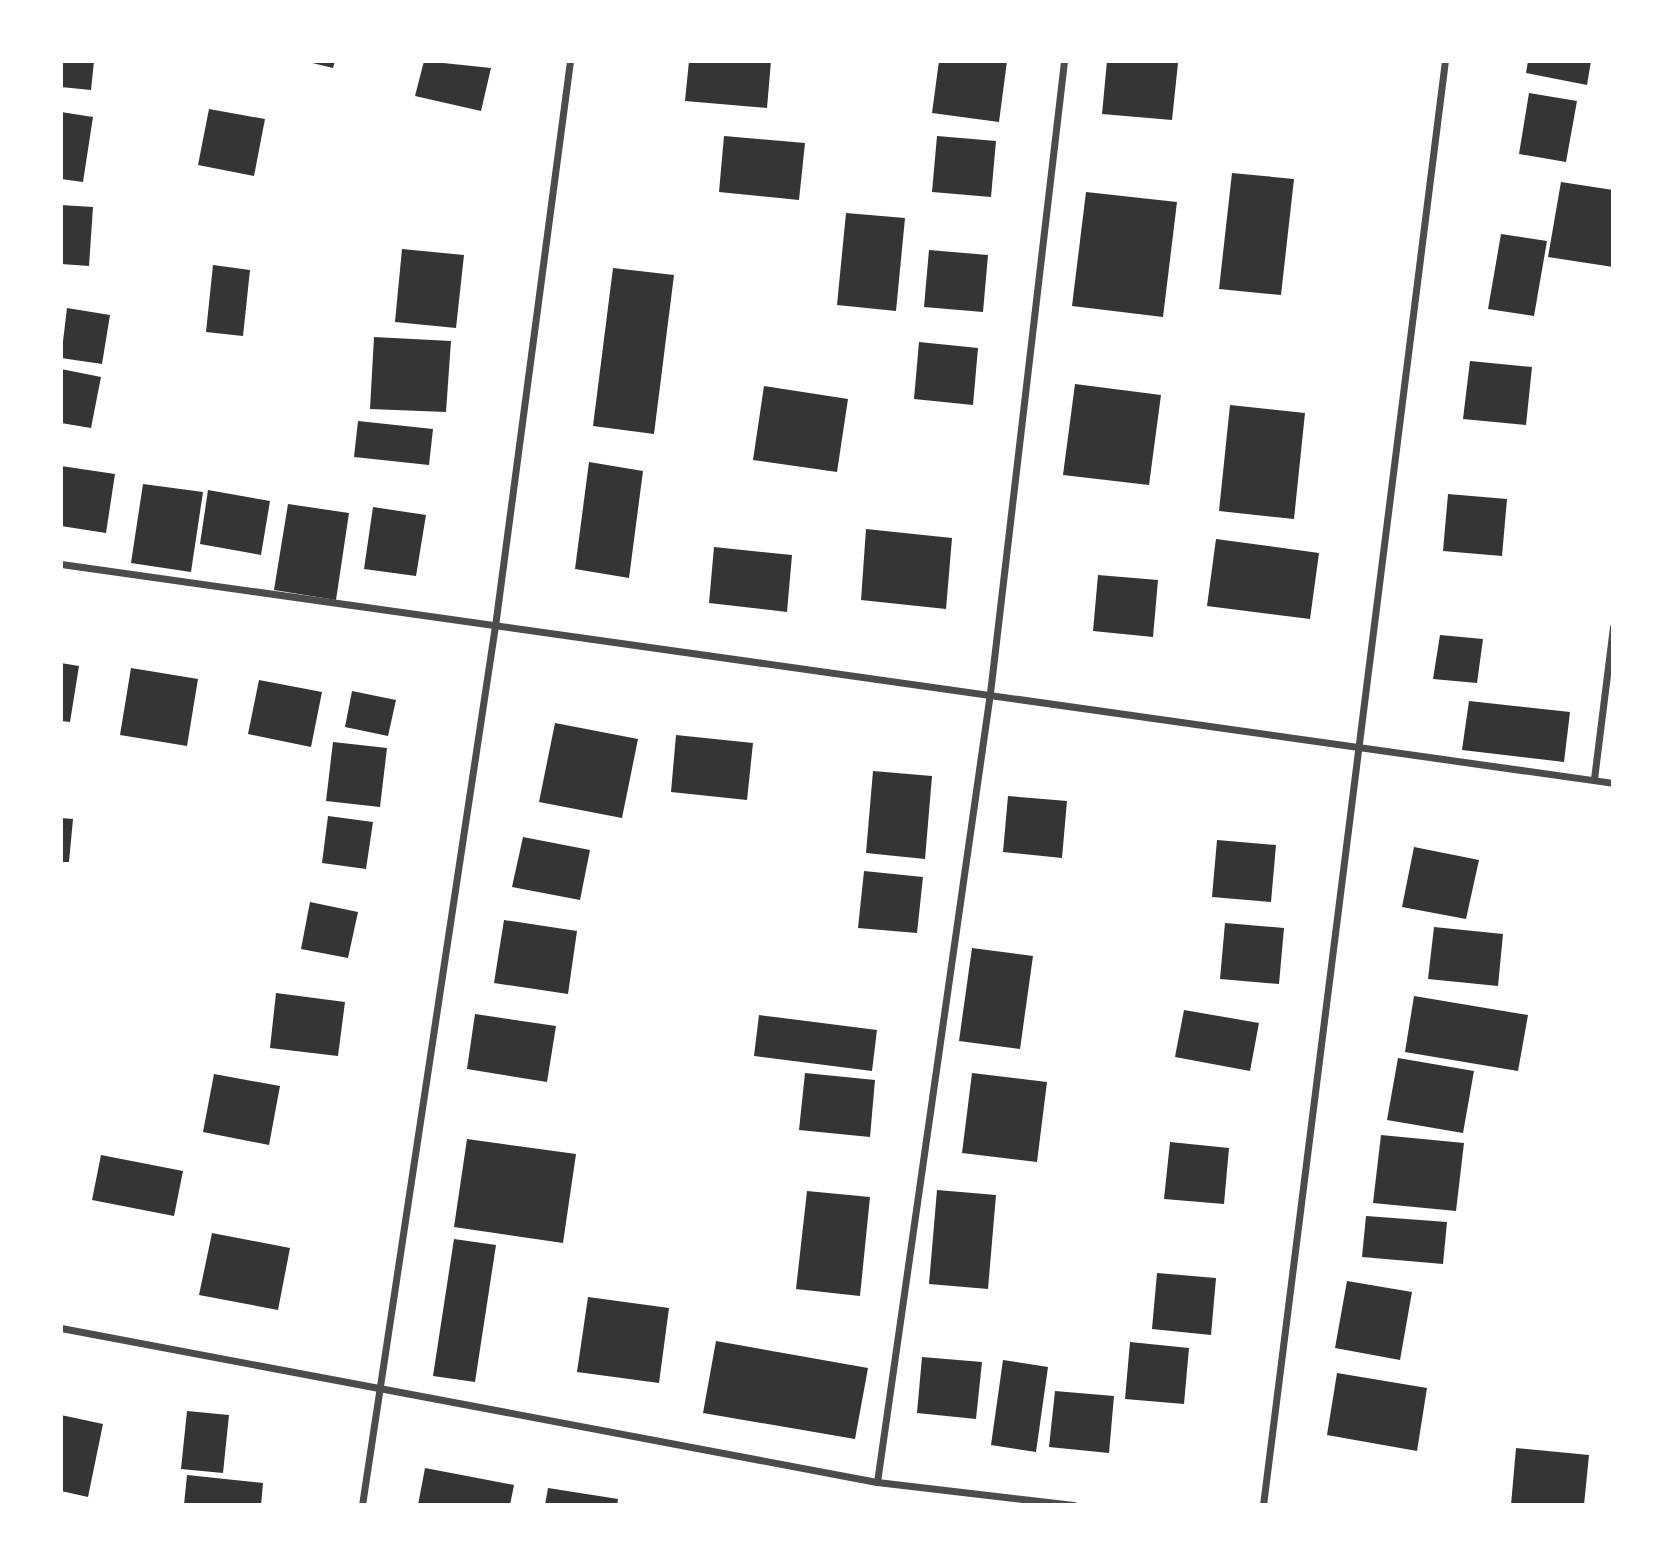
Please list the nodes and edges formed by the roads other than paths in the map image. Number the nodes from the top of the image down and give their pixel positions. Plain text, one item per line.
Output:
1 (570, 61) edge
2 (1064, 61) edge
3 (1445, 61) edge
4 (61, 564) edge
5 (495, 626) junction
6 (1613, 626) edge
7 (990, 693) junction
8 (1359, 745) junction
9 (1594, 779) junction
10 (1613, 783) edge
11 (61, 1328) edge
12 (380, 1387) junction
13 (877, 1482) junction
14 (362, 1505) edge
15 (1074, 1505) edge
16 (1263, 1505) edge

1 - 5 street
2 - 7 street
3 - 8 street
4 - 5 street
5 - 7 street
5 - 12 street
6 - 9 street
7 - 8 street
7 - 13 street
8 - 9 street
8 - 16 street
9 - 10 street
11 - 12 street
12 - 13 street
12 - 14 street
13 - 15 street

